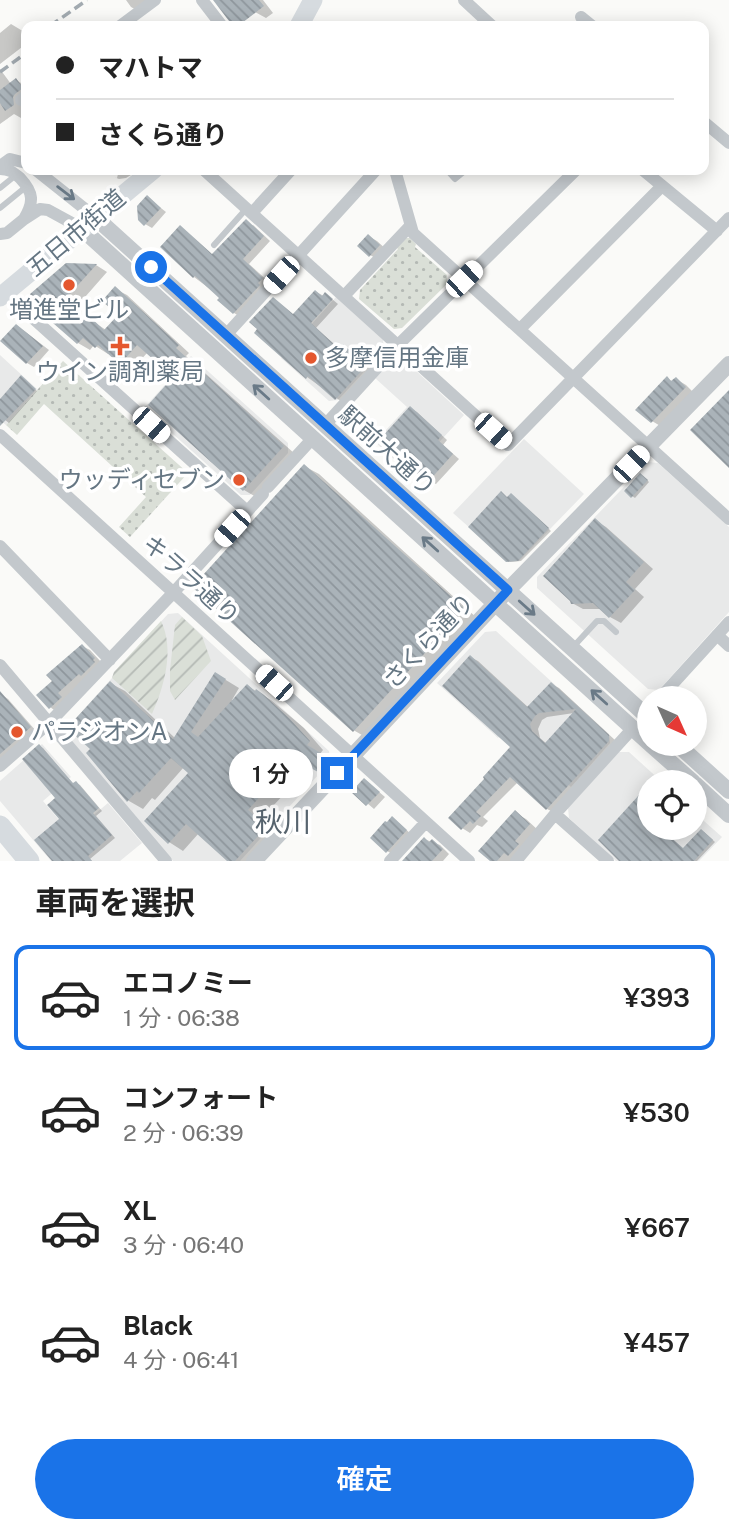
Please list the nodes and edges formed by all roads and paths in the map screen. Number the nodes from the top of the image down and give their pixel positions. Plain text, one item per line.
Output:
1 (155, 0) edge
2 (202, 0) edge
3 (313, 0) edge
4 (464, 0) edge
5 (581, 17) dead end
6 (127, 21) edge
7 (218, 21) edge
8 (302, 21) edge
9 (487, 21) edge
10 (586, 21) edge
11 (709, 126) edge
12 (729, 143) edge
13 (21, 162) edge
14 (0, 167) edge
15 (16, 175) junction
16 (41, 175) edge
17 (147, 175) edge
18 (210, 175) edge
19 (286, 175) edge
20 (371, 175) edge
21 (399, 175) edge
22 (571, 175) edge
23 (649, 175) edge
24 (27, 186) junction
25 (662, 186) junction
26 (0, 188) edge
27 (0, 208) edge
28 (249, 210) junction
29 (729, 218) edge
30 (23, 220) junction
31 (88, 222) junction
32 (410, 226) junction
33 (717, 231) junction
34 (0, 234) edge
35 (214, 245) dead end
36 (299, 255) junction
37 (464, 279) junction
38 (3, 295) edge
39 (344, 296) junction
40 (520, 329) junction
41 (226, 335) junction
42 (398, 345) junction
43 (729, 364) edge
44 (574, 379) junction
45 (325, 425) junction
46 (1, 438) edge
47 (313, 438) junction
48 (649, 446) junction
49 (247, 511) junction
50 (729, 519) edge
51 (0, 546) edge
52 (508, 590) junction
53 (174, 592) junction
54 (495, 603) junction
55 (729, 622) edge
56 (616, 632) dead end
57 (717, 635) junction
58 (729, 646) edge
59 (572, 649) junction
60 (110, 660) junction
61 (0, 665) edge
62 (671, 686) edge
63 (637, 705) edge
64 (49, 723) junction
65 (633, 728) junction
66 (637, 732) edge
67 (354, 756) junction
68 (664, 756) edge
69 (690, 756) edge
70 (0, 766) edge
71 (680, 770) edge
72 (729, 791) edge
73 (707, 795) edge
74 (555, 814) junction
75 (729, 815) edge
76 (426, 822) junction
77 (0, 826) edge
78 (29, 861) edge
79 (166, 861) edge
80 (254, 861) edge
81 (390, 861) edge
82 (469, 861) edge
83 (516, 861) edge
84 (608, 861) edge

1 - 6 street
2 - 7 street
3 - 8 main road
4 - 9 street
5 - 10 street
11 - 12 street
13 - 14 street
14 - 15 street
15 - 24 street
15 - 26 lane
16 -> 31 street
17 - 31 main road, 五日市街道
18 - 28 street
19 - 28 street
20 - 36 street
21 - 32 street
22 - 37 street
23 - 25 street
24 - 27 lane
24 - 30 street
25 - 33 street
25 - 40 street
28 - 35 lane
28 - 36 street
29 - 33 street
30 - 31 street
30 - 34 street
31 - 38 main road, 五日市街道
31 - 41 street, 駅前大通り
47 -> 31 street, 駅前大通り
32 - 37 street
32 - 39 street
33 - 44 street
36 - 39 street
36 - 41 street
37 - 40 street
37 - 42 street
38 - 49 street
39 - 42 street
40 - 44 street
41 - 45 street, 駅前大通り
42 - 44 street
42 - 45 street
43 - 48 street, さくら通り
44 - 48 street
45 - 52 street, 駅前大通り
46 - 53 street, キララ通り
47 - 49 street
54 -> 47 street, 駅前大通り
48 - 50 street
48 - 52 street, さくら通り
49 - 53 street
51 - 60 street
52 - 54 street, さくら通り
52 -> 59 street, 駅前大通り
53 - 60 street
53 - 67 street, キララ通り
65 -> 54 street, 駅前大通り
54 - 67 street, さくら通り
55 - 57 street
56 - 59 lane
57 - 58 street
57 - 62 street
59 - 63 street, 駅前大通り
60 - 64 street
61 - 64 street
64 - 70 street
64 - 79 street
65 - 66 street, 駅前大通り
65 - 74 street
67 - 76 street, キララ通り
67 - 80 street, さくら通り
68 - 71 street, 駅前大通り
69 - 72 street
73 - 75 street, 駅前大通り
74 - 83 street
74 - 84 street
76 - 81 street
76 - 82 street, キララ通り
77 - 78 highway

